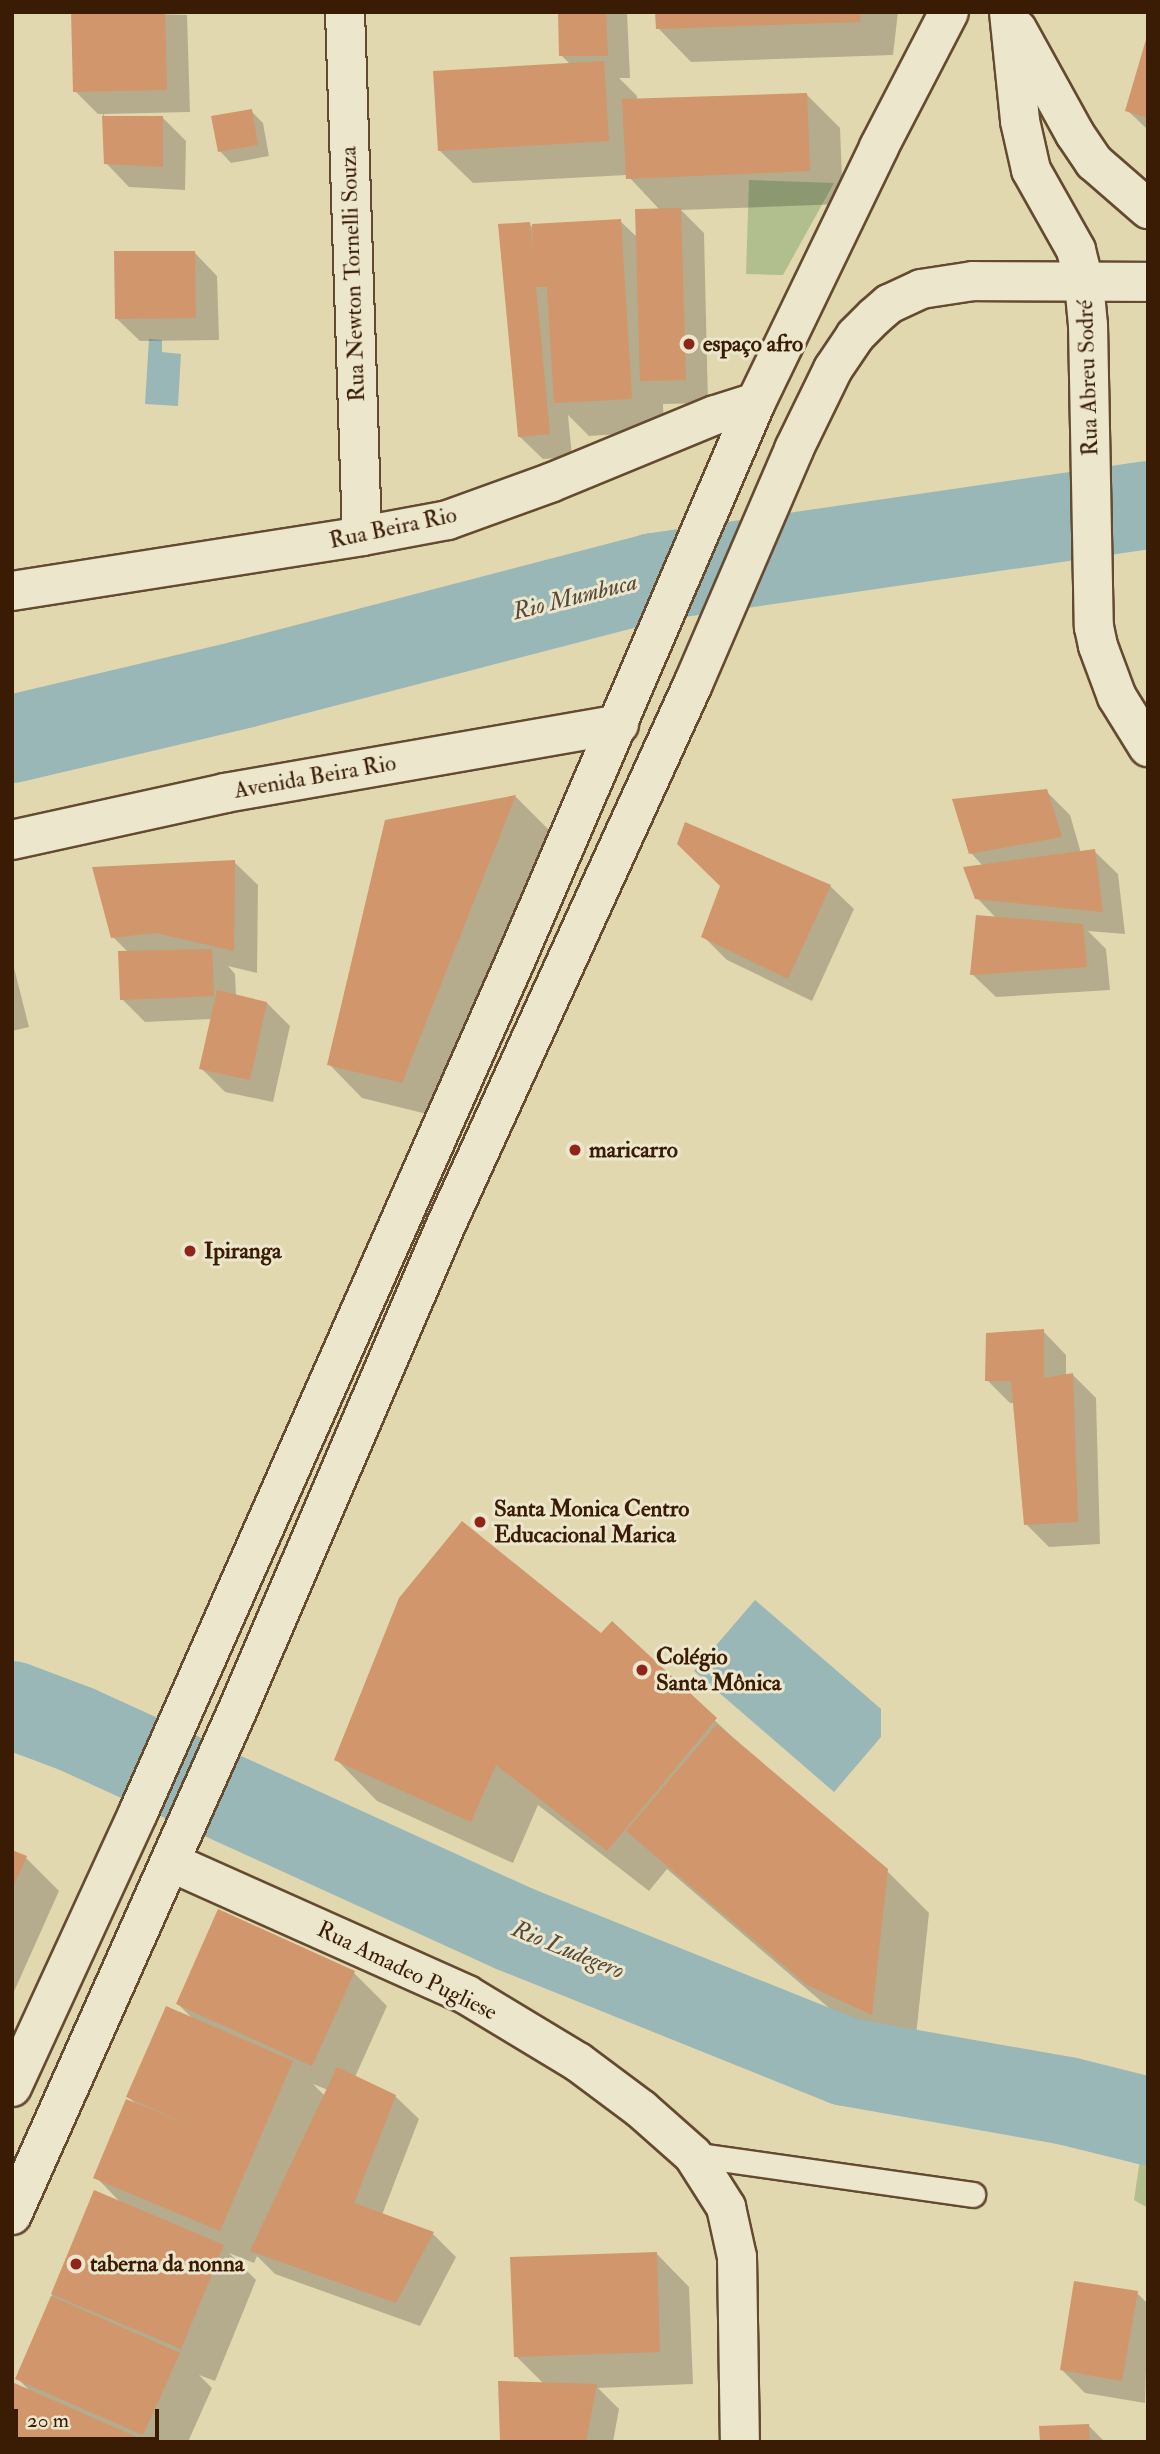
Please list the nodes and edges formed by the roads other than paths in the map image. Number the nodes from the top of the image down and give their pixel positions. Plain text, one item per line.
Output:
1 (345, 12) edge
2 (949, 12) edge
3 (1009, 14) edge
4 (1148, 209) edge
5 (1148, 282) edge
6 (1084, 283) junction
7 (756, 402) junction
8 (362, 536) junction
9 (12, 591) edge
10 (619, 724) junction
11 (1148, 747) edge
12 (12, 840) edge
13 (176, 1847) junction
14 (12, 2087) edge
15 (693, 2155) junction
16 (973, 2195) dead end
17 (12, 2215) edge
18 (740, 2442) edge

1 - 8 main road, Rua Newton Tornelli Souza
2 - 7 main road
3 - 4 main road
3 - 6 main road, Rua Abreu Sodré
5 - 6 main road
6 - 11 main road, Rua Abreu Sodré
6 - 13 main road
7 - 8 main road, Rua Beira Rio
7 - 10 main road
8 - 9 main road, Rua Beira Rio
10 - 12 main road, Avenida Beira Rio
10 - 14 main road
13 - 15 main road, Rua Amadeo Pugliese
13 - 17 main road
15 - 16 lane
15 - 18 main road, Rua Amadeo Pugliese

